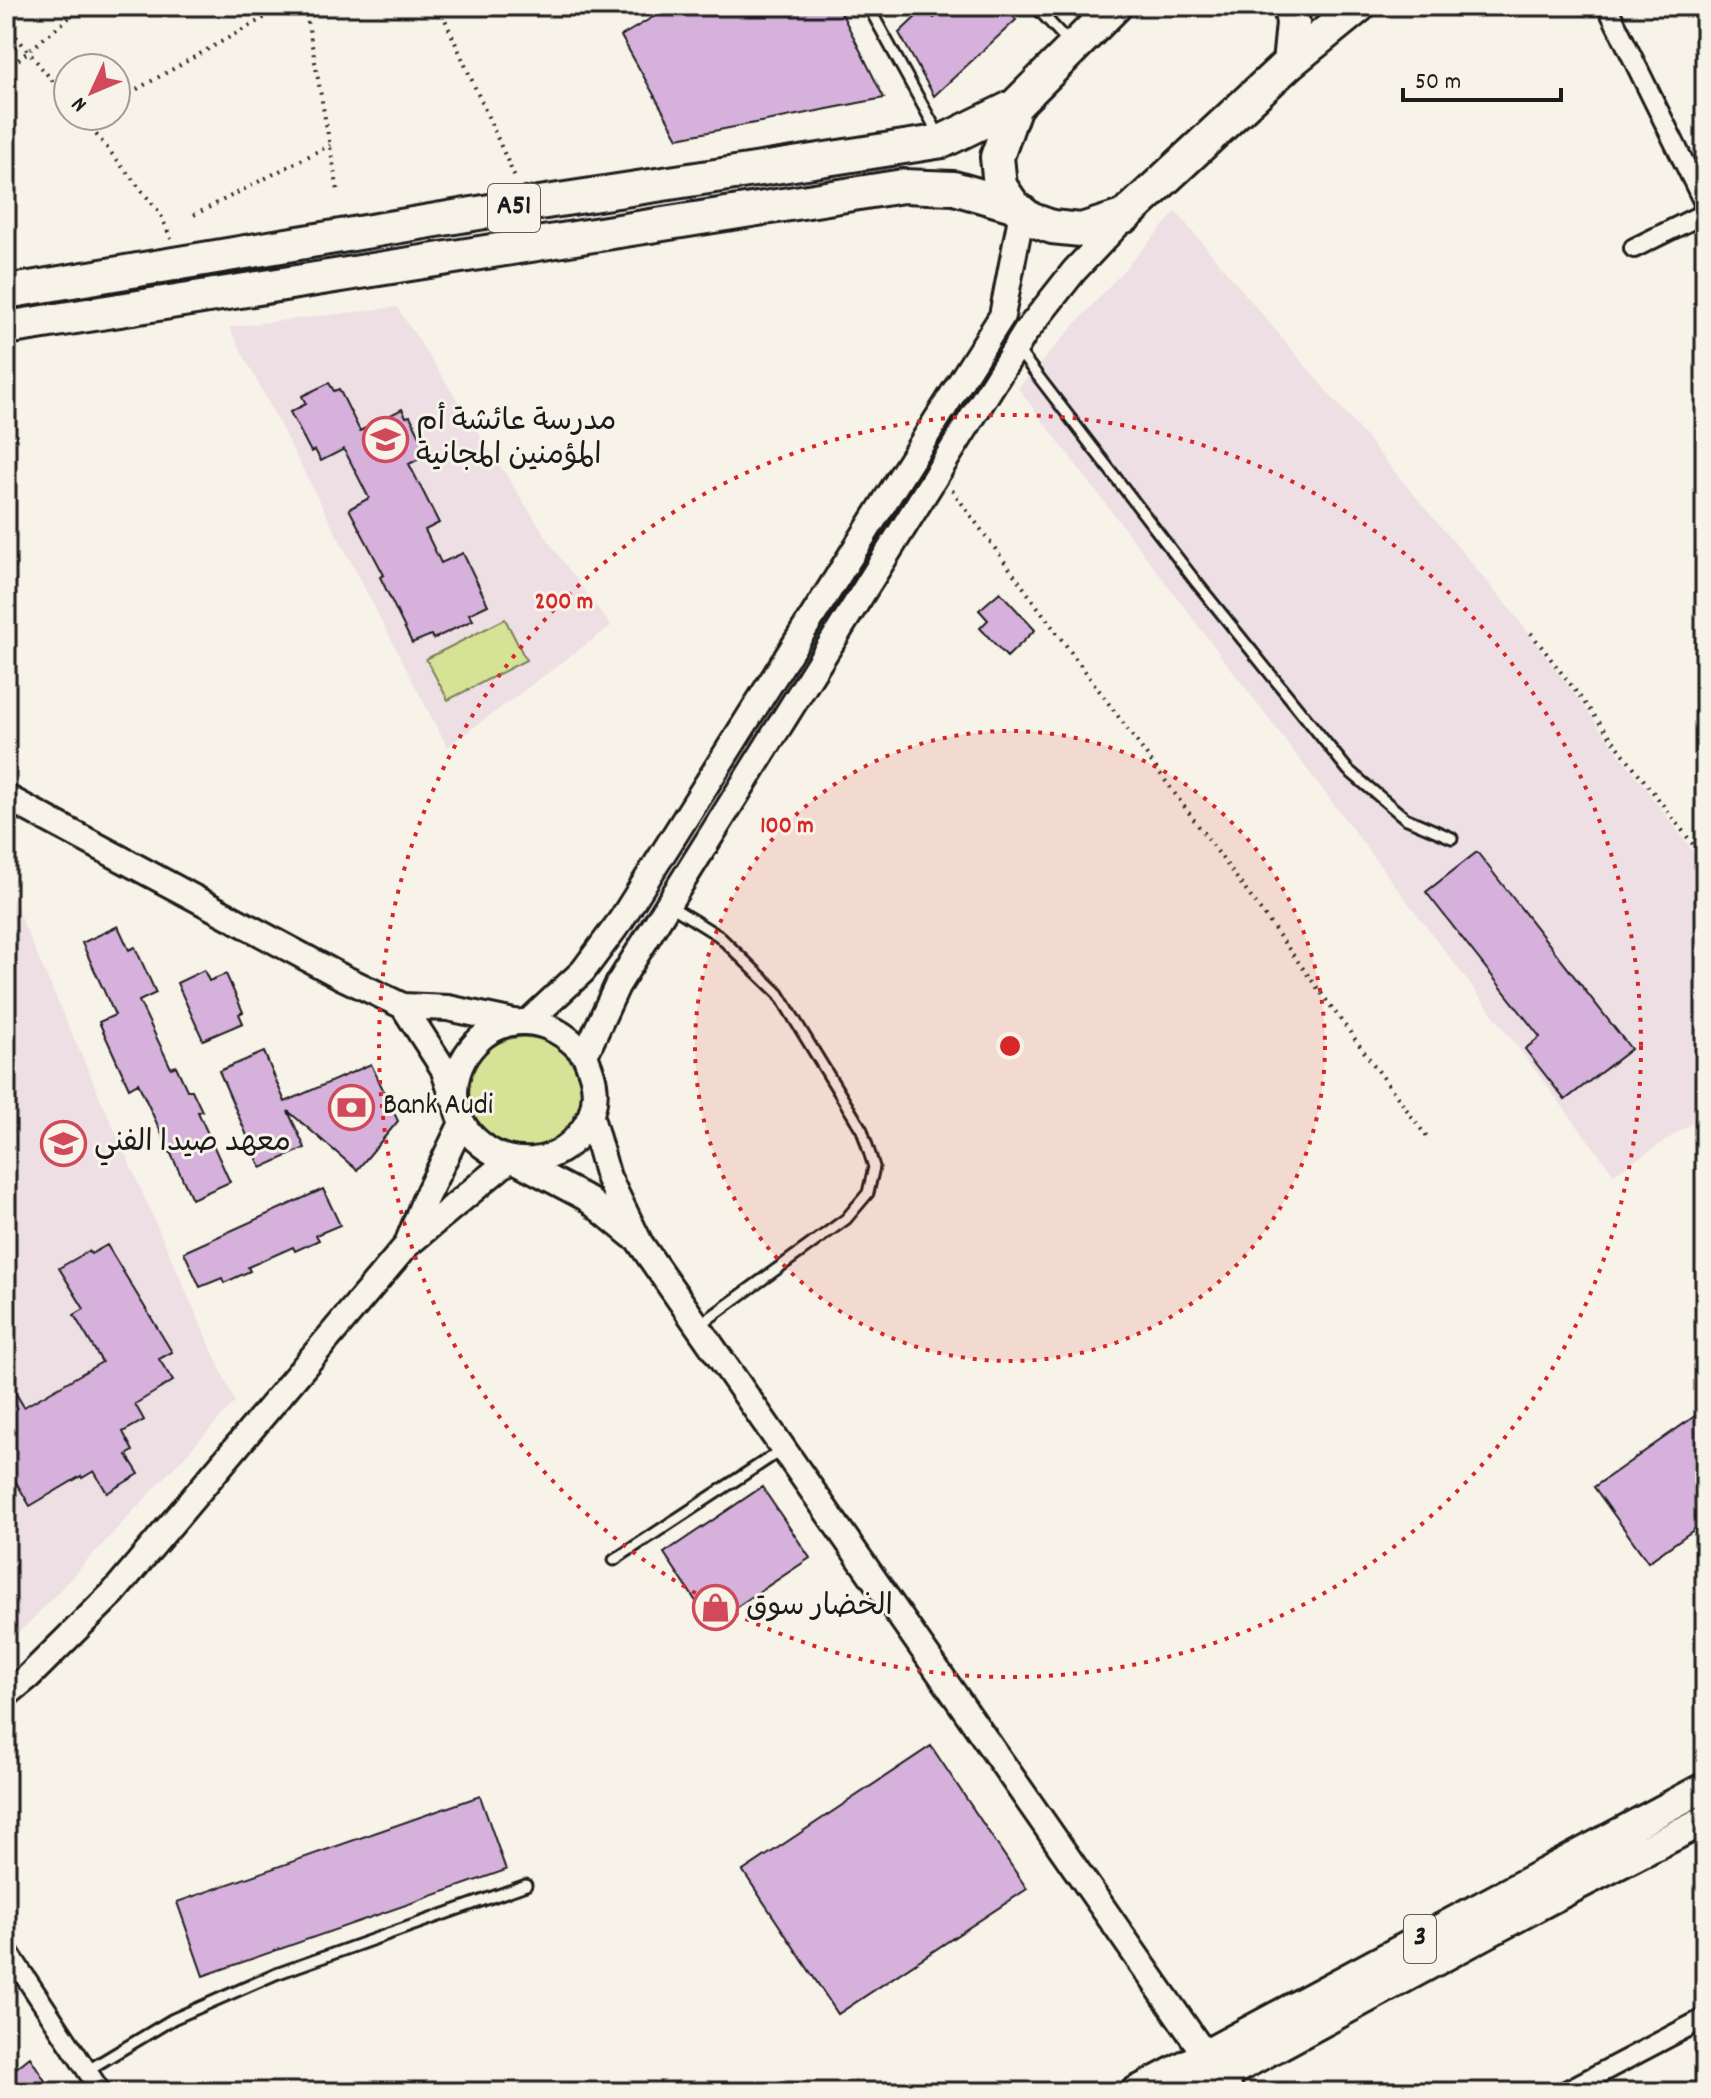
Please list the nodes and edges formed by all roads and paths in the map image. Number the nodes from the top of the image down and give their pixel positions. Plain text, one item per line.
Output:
1 (83, 6) edge
2 (285, 6) edge
3 (305, 6) edge
4 (439, 6) edge
5 (868, 6) edge
6 (1035, 6) edge
7 (1115, 6) edge
8 (1290, 6) edge
9 (1359, 6) edge
10 (1607, 6) edge
11 (6, 24) edge
12 (1073, 48) junction
13 (29, 53) junction
14 (1289, 63) junction
15 (6, 70) edge
16 (52, 81) edge
17 (132, 92) edge
18 (1015, 106) junction
19 (93, 132) edge
20 (943, 141) junction
21 (330, 145) junction
22 (338, 191) dead end
23 (1705, 205) edge
24 (520, 206) junction
25 (1018, 208) junction
26 (1705, 213) edge
27 (194, 215) dead end
28 (1125, 216) junction
29 (1634, 248) dead end
30 (182, 263) junction
31 (6, 292) edge
32 (6, 328) edge
33 (1016, 348) junction
34 (939, 472) junction
35 (1531, 633) dead end
36 (6, 797) edge
37 (1452, 838) dead end
38 (1705, 860) edge
39 (668, 905) junction
40 (403, 1006) junction
41 (522, 1022) junction
42 (585, 1055) junction
43 (460, 1115) junction
44 (591, 1117) junction
45 (1429, 1140) dead end
46 (513, 1160) junction
47 (640, 1243) junction
48 (406, 1246) junction
49 (698, 1326) junction
50 (783, 1449) junction
51 (614, 1560) dead end
52 (6, 1695) edge
53 (1705, 1787) edge
54 (1705, 1820) edge
55 (526, 1885) dead end
56 (6, 1948) edge
57 (1391, 1970) junction
58 (1705, 2018) edge
59 (88, 2070) junction
60 (1219, 2075) edge
61 (101, 2092) edge
62 (1135, 2092) edge
63 (1193, 2092) edge
64 (1564, 2092) edge

1 - 13 path
2 - 17 path
3 - 21 path
4 - 24 path
5 - 20 lane
6 - 12 lane
7 - 12 highway, A51
8 - 14 highway
9 - 14 highway, A51
10 - 23 street
11 - 13 path
12 - 18 highway, A51
13 - 15 path
13 - 16 path
14 - 28 highway, A51
18 - 20 highway, A51
18 - 25 highway, A51
19 - 30 path
20 - 24 highway, A51
21 - 22 path
21 - 27 path
24 - 30 highway, A51
25 - 28 highway, A51
25 - 32 highway, A51
25 - 41 main road
26 - 29 street
28 - 33 main road
30 - 31 highway, A51
33 - 34 main road
33 - 37 lane
34 - 39 main road
34 - 45 path
35 - 38 path
36 - 40 main road
39 - 42 main road
39 - 49 lane
40 - 41 main road
40 - 43 main road
41 - 42 main road
41 - 43 main road
42 - 44 main road
43 - 46 main road
43 - 48 main road
44 - 46 main road
44 - 47 main road
46 - 47 main road
46 - 48 main road
47 - 49 main road
48 - 52 main road
49 - 50 main road
50 - 51 lane
50 - 60 main road
53 - 57 main road, 3
54 - 57 main road, 3
55 - 59 lane
56 - 59 street
57 - 60 main road, 3
58 - 64 street
59 - 61 street
60 - 62 main road, 3
60 - 63 main road, 3

